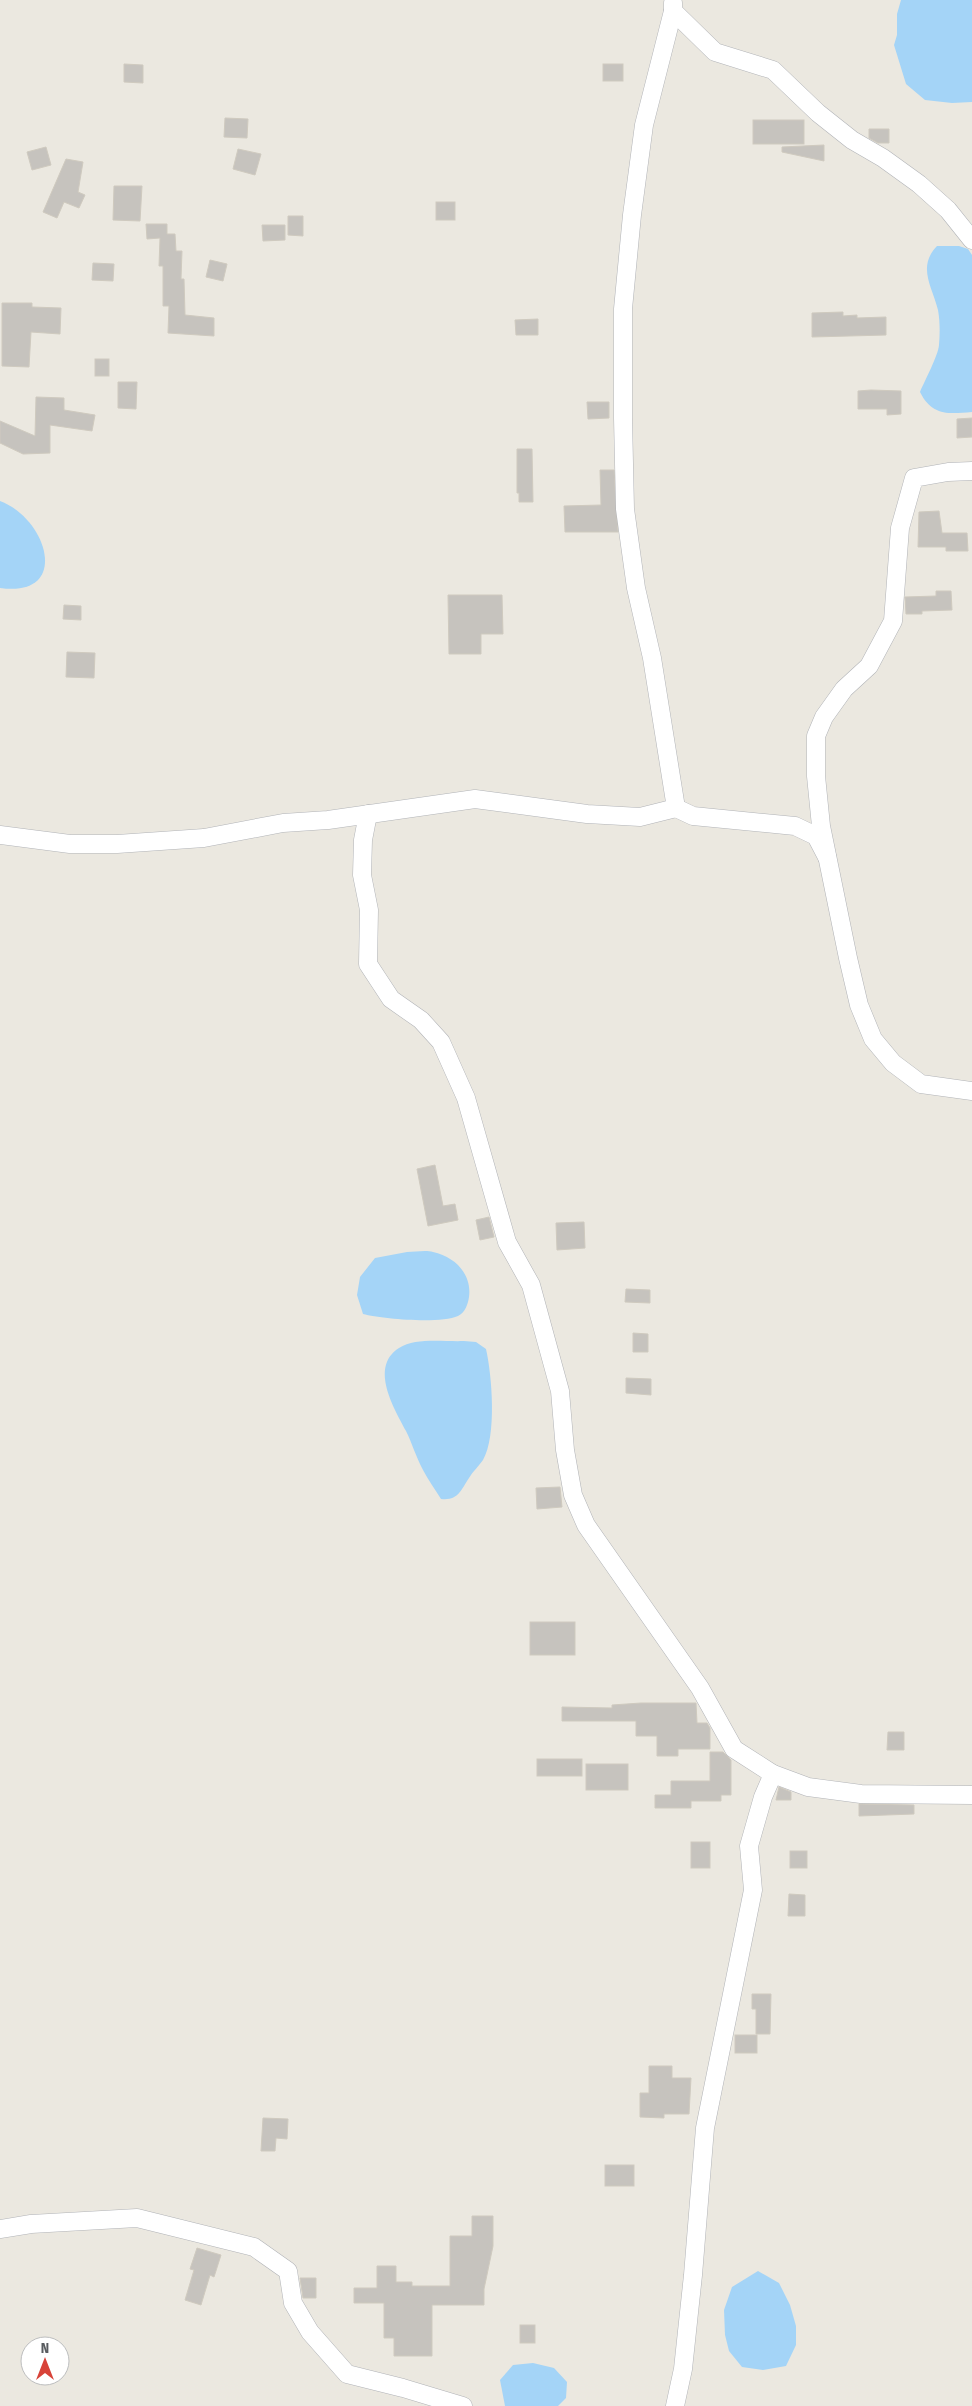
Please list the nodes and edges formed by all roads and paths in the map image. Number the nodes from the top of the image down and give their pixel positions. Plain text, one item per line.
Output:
1 (673, 6) edge
2 (972, 240) edge
3 (972, 471) edge
4 (676, 808) junction
5 (368, 814) junction
6 (0, 835) edge
7 (827, 857) junction
8 (972, 1091) edge
9 (773, 1774) junction
10 (972, 1796) edge
11 (0, 2228) edge
12 (462, 2406) edge
13 (674, 2406) edge

1 - 2 street
1 - 4 street
3 - 7 street
4 - 5 street
4 - 7 street
5 - 6 street
5 - 9 street
7 - 8 street
9 - 10 street
9 - 13 street
11 - 12 street

